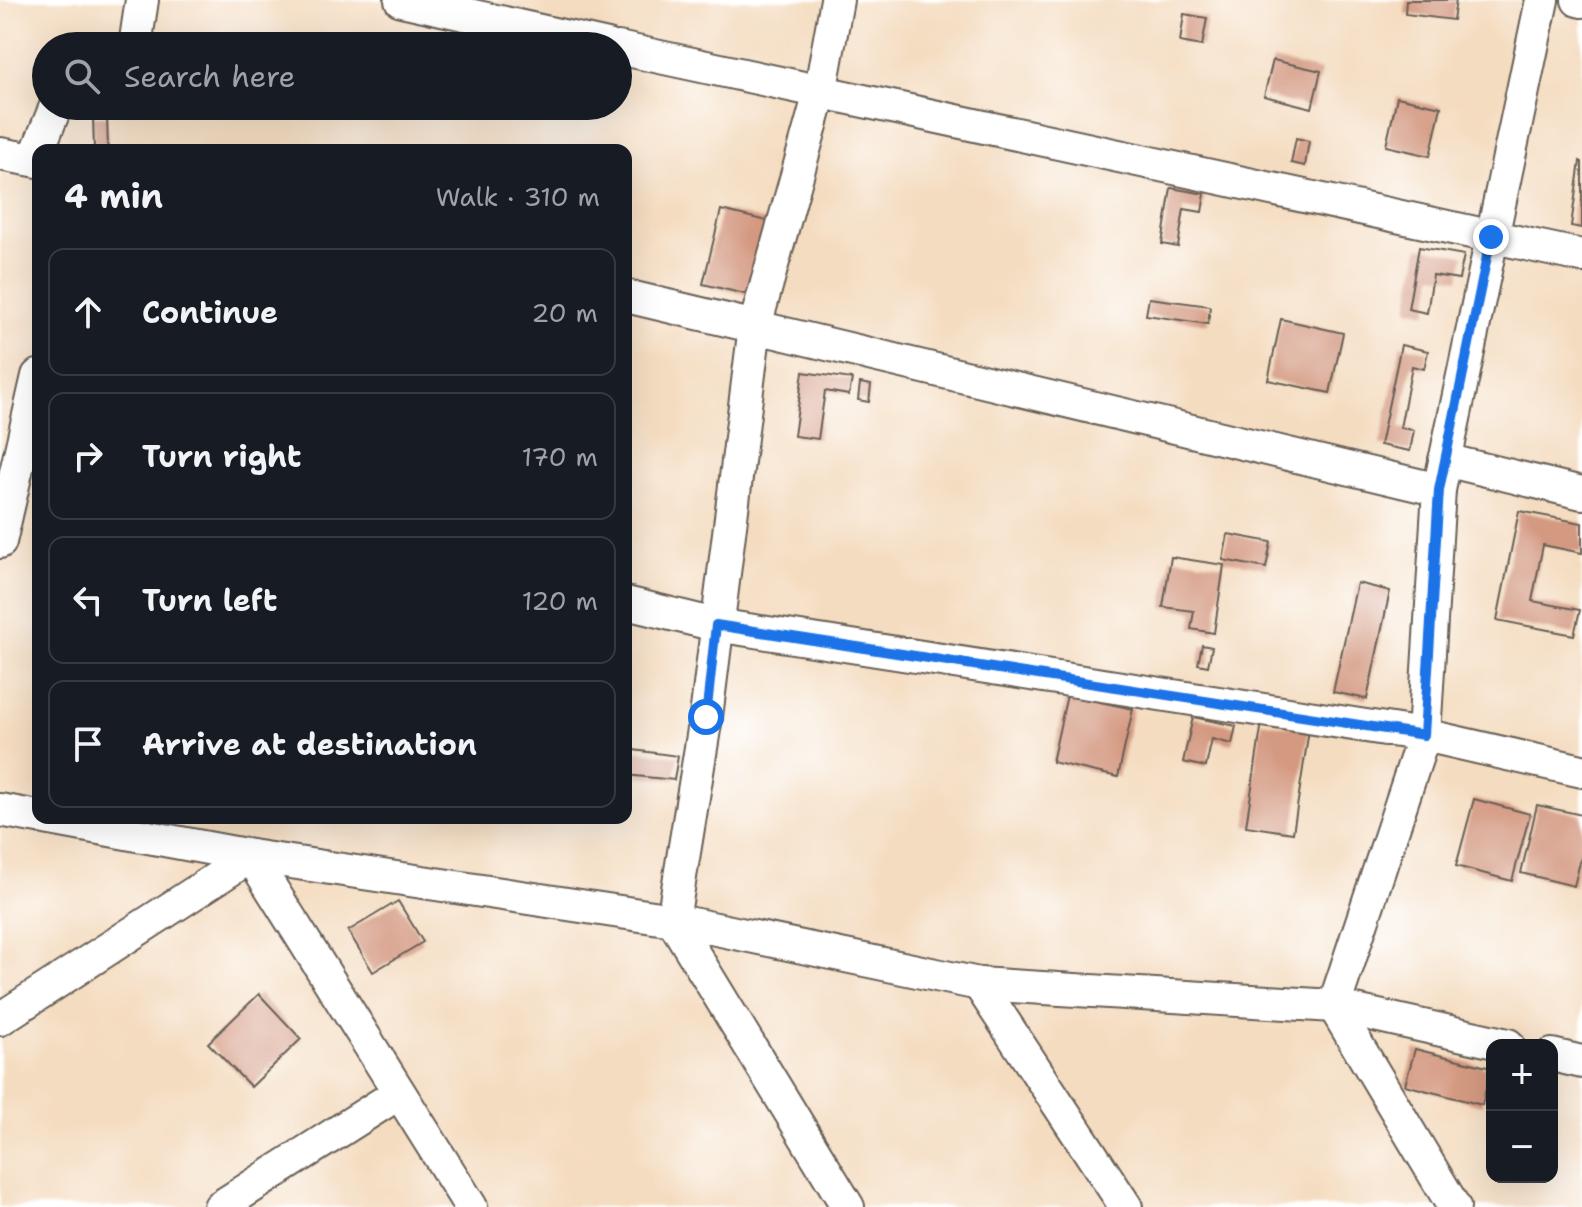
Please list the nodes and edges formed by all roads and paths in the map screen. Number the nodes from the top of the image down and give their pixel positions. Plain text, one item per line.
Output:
1 (142, 0) edge
2 (401, 0) edge
3 (837, 0) edge
4 (1542, 0) edge
5 (137, 32) edge
6 (545, 32) edge
7 (632, 51) edge
8 (820, 93) junction
9 (51, 120) edge
10 (42, 144) edge
11 (0, 154) edge
12 (32, 156) edge
13 (1491, 237) junction
14 (1582, 256) edge
15 (632, 297) edge
16 (755, 326) junction
17 (32, 401) edge
18 (19, 455) edge
19 (1442, 475) junction
20 (1582, 493) edge
21 (0, 542) edge
22 (632, 604) edge
23 (716, 625) junction
24 (1424, 735) junction
25 (1582, 771) edge
26 (0, 810) edge
27 (32, 816) edge
28 (78, 824) edge
29 (251, 856) junction
30 (673, 920) junction
31 (979, 984) junction
32 (1334, 1006) junction
33 (0, 1019) edge
34 (1486, 1040) edge
35 (1558, 1056) edge
36 (1582, 1062) edge
37 (399, 1093) junction
38 (220, 1207) edge
39 (471, 1207) edge
40 (848, 1207) edge
41 (1126, 1207) edge
42 (1454, 1207) edge

1 - 5 street
2 - 6 street
3 - 8 street
4 - 13 street
7 - 8 street
8 - 13 street
8 - 16 street
9 - 10 street
11 - 12 street
13 - 14 street
13 - 19 street
15 - 16 street
16 - 19 street
16 - 23 street
17 - 18 street
18 - 21 street
19 - 20 street
19 - 24 street
22 - 23 street
23 - 24 street
23 - 30 street
24 - 25 street
24 - 32 street
26 - 27 street
28 - 29 street
29 - 30 street
29 - 33 street
29 - 37 street
30 - 31 street
30 - 40 street
31 - 32 street
31 - 41 street
32 - 34 street
32 - 42 street
35 - 36 street
37 - 38 street
37 - 39 street

